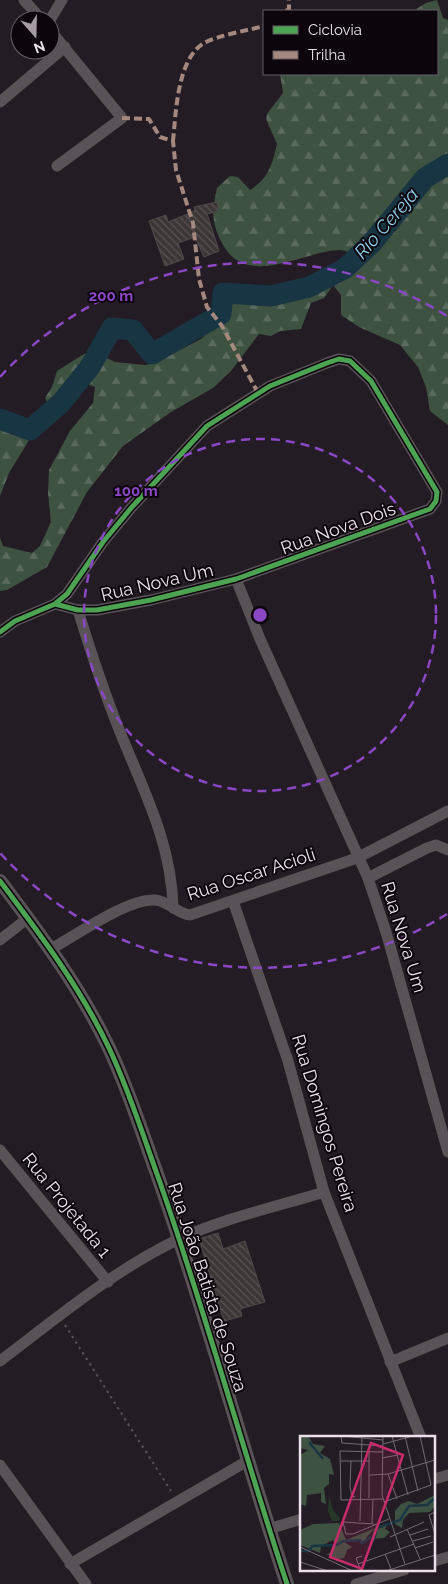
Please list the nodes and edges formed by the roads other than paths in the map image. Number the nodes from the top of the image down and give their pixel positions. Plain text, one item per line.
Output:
1 (24, 0) edge
2 (33, 10) edge
3 (60, 41) edge
4 (65, 47) junction
5 (0, 102) edge
6 (57, 166) dead end
7 (157, 480) joint
8 (236, 579) junction
9 (55, 604) junction
10 (78, 610) junction
11 (0, 632) edge
12 (448, 810) edge
13 (448, 850) edge
14 (357, 858) junction
15 (368, 878) junction
16 (0, 881) edge
17 (233, 901) junction
18 (173, 908) junction
19 (28, 918) junction
20 (0, 940) edge
21 (51, 950) junction
22 (0, 1150) edge
23 (448, 1152) edge
24 (324, 1192) junction
25 (180, 1239) junction
26 (108, 1282) junction
27 (448, 1338) edge
28 (0, 1361) edge
29 (390, 1362) junction
30 (420, 1436) edge
31 (249, 1460) junction
32 (0, 1465) edge
33 (300, 1519) edge
34 (268, 1528) junction
35 (70, 1564) junction
36 (397, 1572) edge
37 (86, 1584) edge
38 (287, 1584) edge
39 (356, 1584) edge

1 - 2 street
3 - 4 street
4 - 5 street
4 - 6 street
7 - 8 street, Rua Nova Dois
7 - 9 street, Rua Nova Um
8 - 10 street, Rua Nova Um
8 - 14 street, Rua Nova Um
9 - 10 street, Rua Nova Um
9 - 11 street, Rua Nova Um
10 - 18 street
12 - 14 street, Rua Oscar Acioli
13 - 15 street
14 - 15 street, Rua Nova Um
14 - 17 street, Rua Oscar Acioli
15 - 23 street, Rua Nova Um
16 - 19 street, Rua João Batista de Souza
17 - 18 street, Rua Oscar Acioli
17 - 24 street, Rua Domingos Pereira
18 - 21 street, Rua Oscar Acioli
19 - 20 street
19 - 21 street, Rua João Batista de Souza
21 - 25 street, Rua João Batista de Souza
22 - 26 street, Rua Projetada 1
24 - 25 street
24 - 29 street, Rua Domingos Pereira
25 - 26 street
25 - 31 street, Rua João Batista de Souza
26 - 28 street
27 - 29 street
29 - 30 street, Rua Domingos Pereira
31 - 34 street, Rua João Batista de Souza
31 - 35 street
32 - 35 street
33 - 34 street
34 - 38 street, Rua João Batista de Souza
35 - 37 street
36 - 39 street

